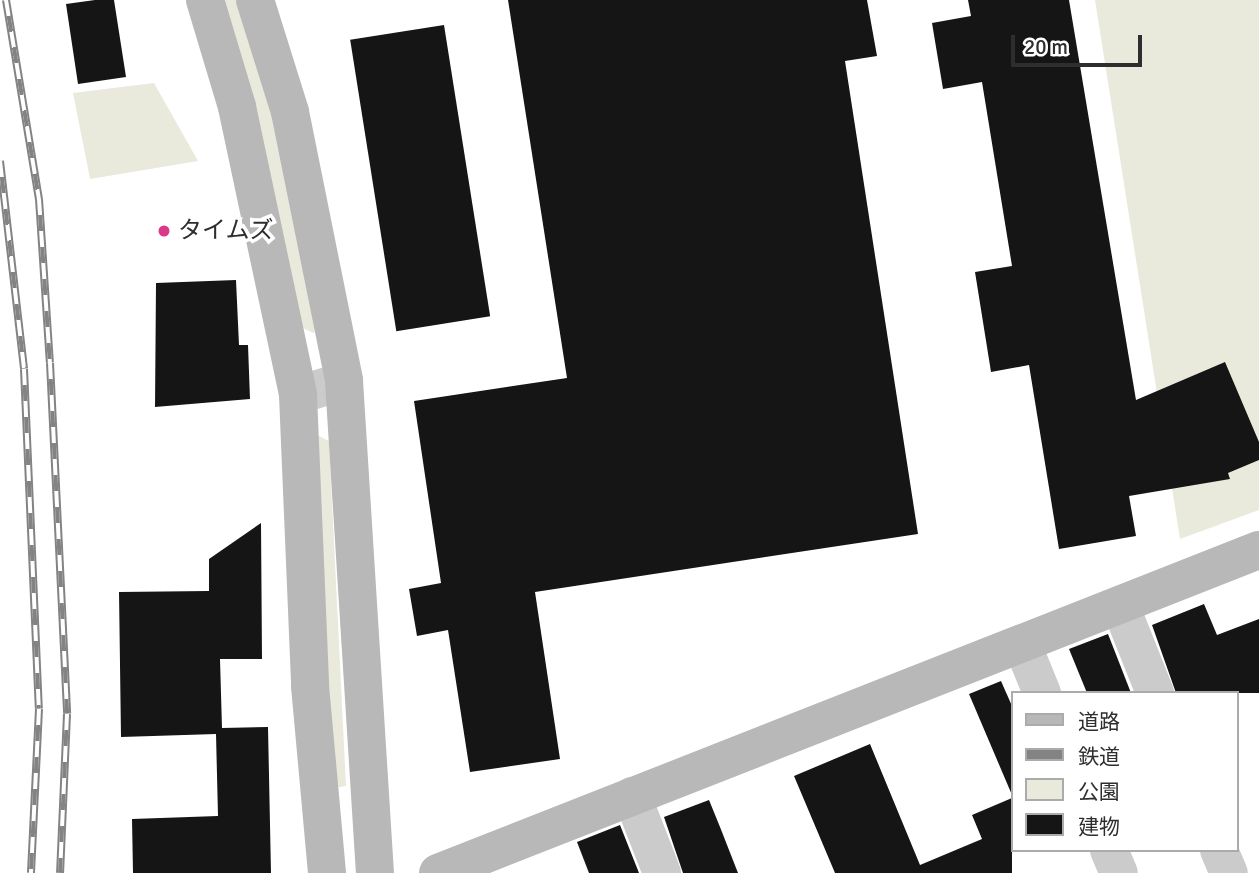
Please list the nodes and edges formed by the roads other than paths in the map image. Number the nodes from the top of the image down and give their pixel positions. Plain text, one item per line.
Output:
1 (205, 0) edge
2 (255, 0) edge
3 (344, 381) junction
4 (298, 395) junction
5 (1259, 550) edge
6 (1120, 605) junction
7 (1022, 644) junction
8 (1041, 691) edge
9 (1155, 691) edge
10 (632, 796) junction
11 (1110, 852) edge
12 (1220, 852) edge
13 (327, 873) edge
14 (375, 873) edge
15 (438, 873) edge
16 (662, 873) edge
17 (1119, 873) edge
18 (1228, 873) edge

1 - 4 street
2 - 3 street
3 - 4 street
3 - 14 street
4 - 13 street
5 - 6 street
6 - 7 street
6 - 9 street
7 - 8 street
7 - 10 street
10 - 15 street
10 - 16 street
11 - 17 street
12 - 18 street

